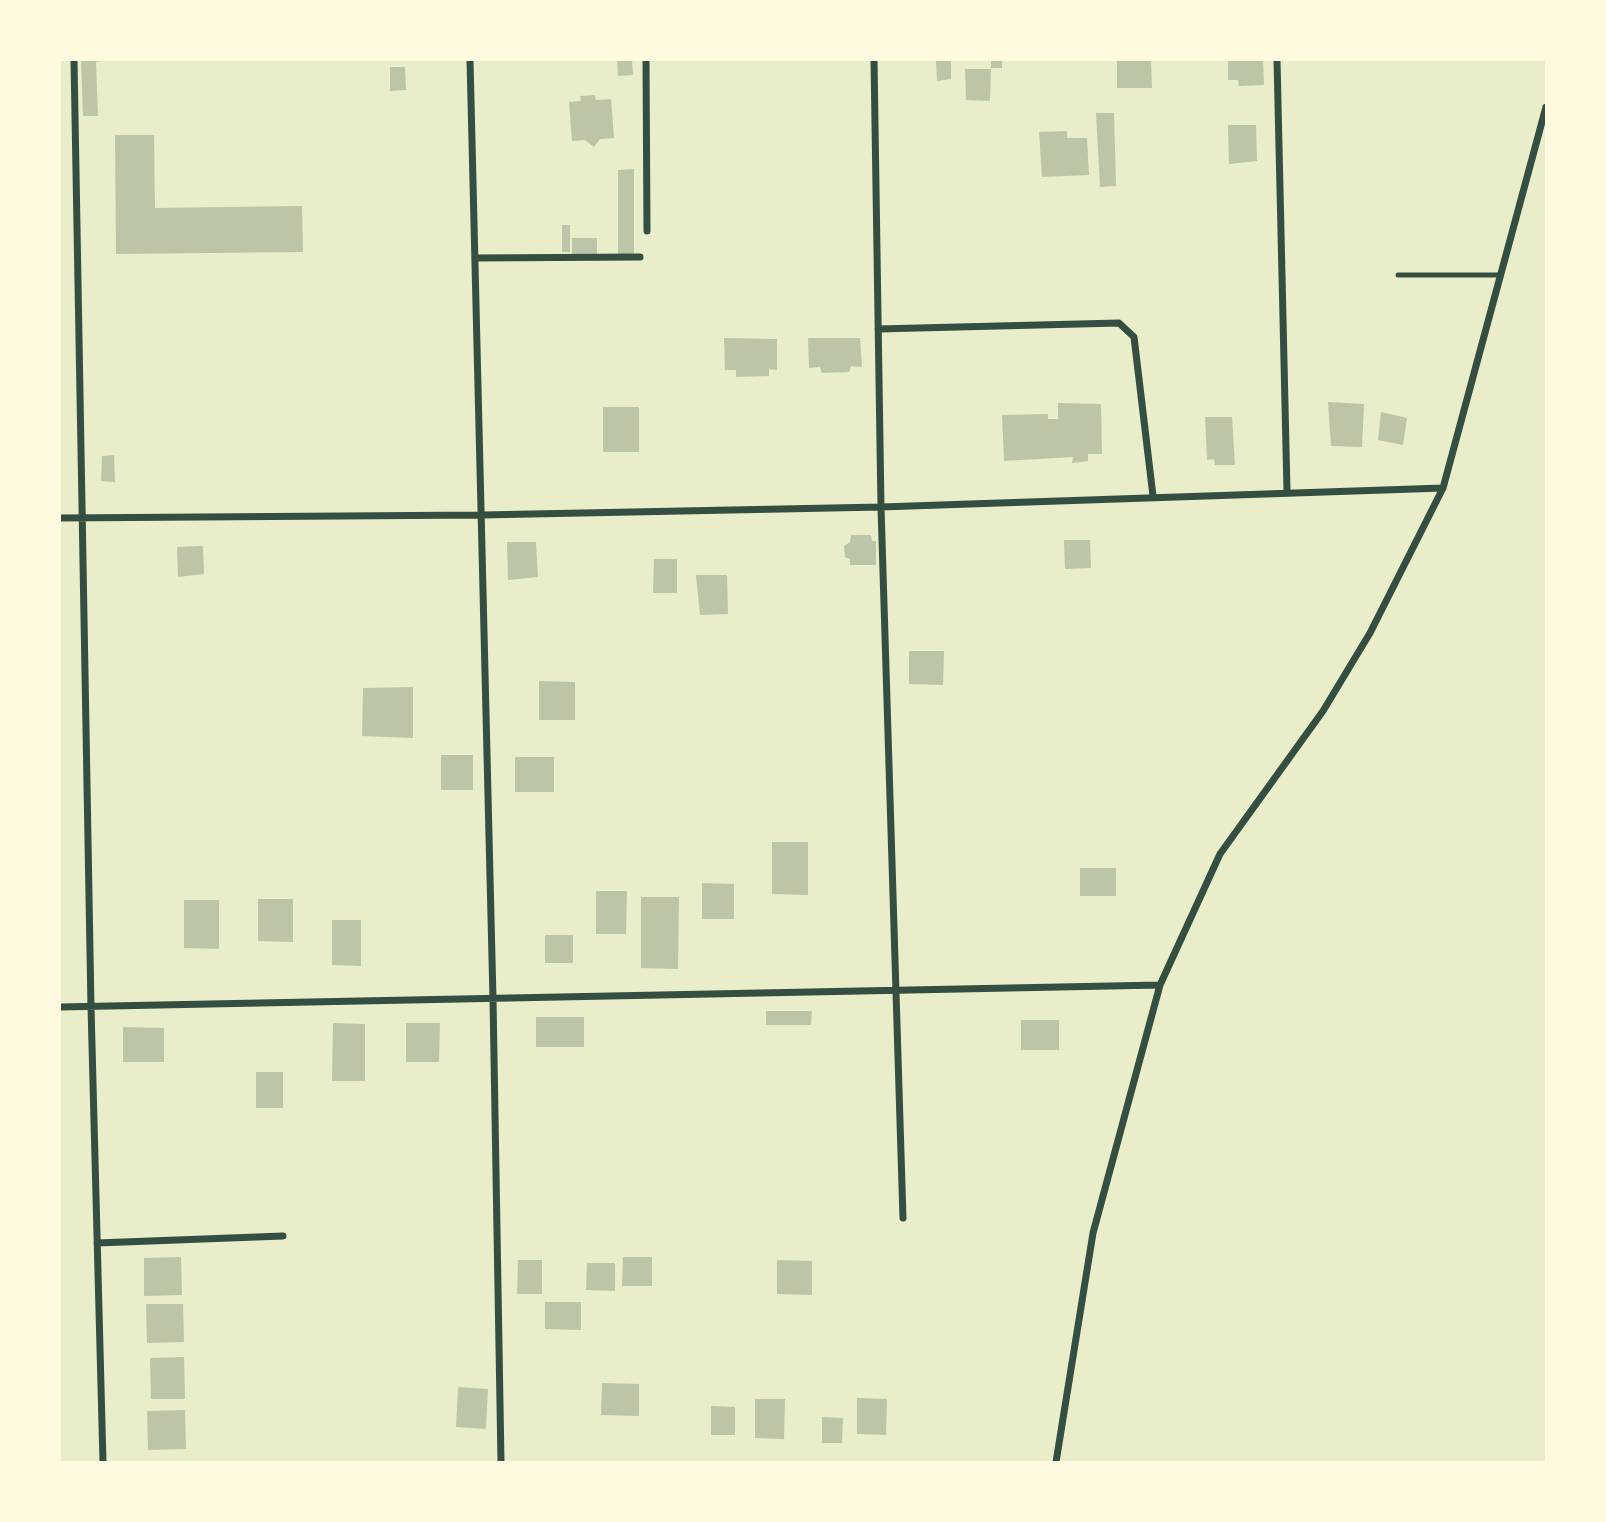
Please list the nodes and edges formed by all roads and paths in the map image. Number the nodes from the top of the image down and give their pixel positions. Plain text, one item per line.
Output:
1 (74, 60) edge
2 (470, 60) edge
3 (646, 60) edge
4 (874, 60) edge
5 (1277, 60) edge
6 (1546, 107) edge
7 (647, 231) dead end
8 (640, 257) dead end
9 (475, 258) junction
10 (1398, 275) dead end
11 (1501, 275) junction
12 (878, 329) junction
13 (1443, 488) junction
14 (1287, 491) junction
15 (1153, 496) junction
16 (881, 507) junction
17 (482, 515) junction
18 (60, 518) edge
19 (82, 518) junction
20 (1160, 985) junction
21 (895, 990) junction
22 (493, 999) junction
23 (60, 1007) edge
24 (91, 1007) junction
25 (903, 1218) dead end
26 (283, 1236) dead end
27 (97, 1243) junction
28 (103, 1462) edge
29 (501, 1462) edge
30 (1056, 1462) edge

1 - 19 street
2 - 9 street
3 - 7 street
4 - 12 street
5 - 14 street
6 - 11 street
8 - 9 street
9 - 17 street
10 - 11 lane
11 - 13 street
12 - 15 street
12 - 16 street
13 - 14 street
13 - 20 street
14 - 15 street
15 - 16 street
16 - 17 street
16 - 21 street
17 - 19 street
17 - 22 street
18 - 19 street
19 - 24 street
20 - 21 street
20 - 30 street
21 - 22 street
21 - 25 street
22 - 24 street
22 - 29 street
23 - 24 street
24 - 27 street
26 - 27 street
27 - 28 street

